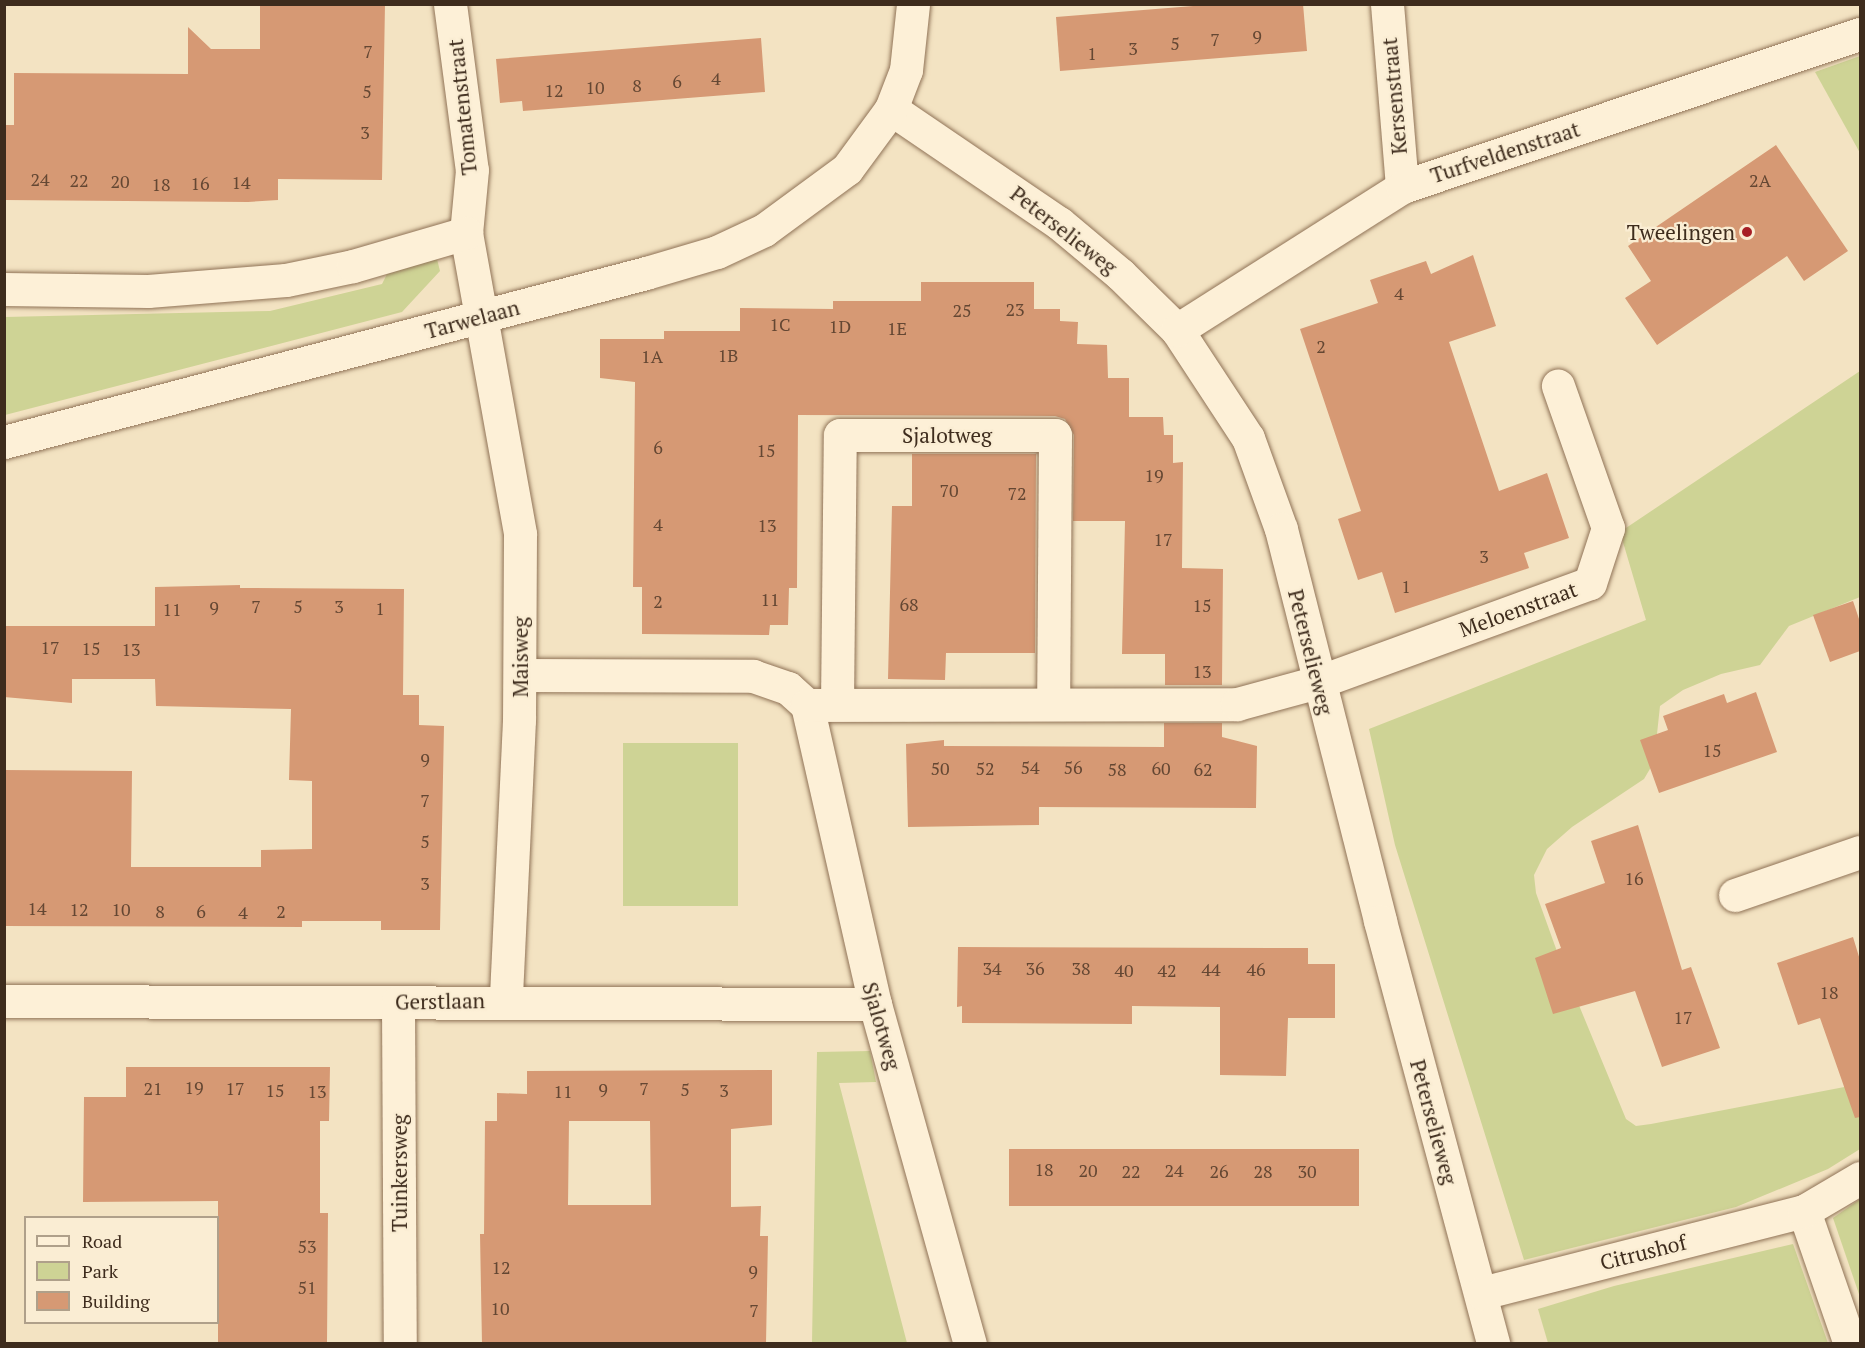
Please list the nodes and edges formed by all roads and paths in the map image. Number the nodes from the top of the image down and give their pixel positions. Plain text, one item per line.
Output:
1 (450, 4) edge
2 (913, 4) edge
3 (1387, 4) edge
4 (1860, 34) edge
5 (891, 109) junction
6 (1402, 186) junction
7 (466, 232) junction
8 (4, 290) edge
9 (481, 317) junction
10 (1177, 330) junction
11 (1558, 386) dead end
12 (4, 442) edge
13 (520, 675) junction
14 (1318, 682) junction
15 (1053, 704) junction
16 (822, 705) junction
17 (1860, 852) edge
18 (1735, 895) dead end
19 (506, 1000) junction
20 (4, 1001) edge
21 (399, 1002) junction
22 (875, 1004) junction
23 (1860, 1178) edge
24 (1804, 1211) junction
25 (1482, 1293) junction
26 (400, 1344) edge
27 (970, 1344) edge
28 (1493, 1344) edge
29 (1850, 1344) edge

1 - 7 street, Tomatenstraat
2 - 5 street, Tarwelaan
3 - 6 street, Kersenstraat
4 - 6 street, Turfveldenstraat
5 - 9 street, Tarwelaan
5 - 10 street, Peterselieweg
6 - 10 street, Turfveldenstraat
7 - 8 street
7 - 9 street, Tomatenstraat
9 - 12 street, Tarwelaan
9 - 13 street, Maisweg
10 - 14 street, Peterselieweg
11 - 14 street, Meloenstraat
13 - 16 street
13 - 19 street, Maisweg
14 - 15 street
14 - 25 street, Peterselieweg
15 - 16 street
15 - 16 street, Sjalotweg
16 - 22 street, Sjalotweg
17 - 18 street
19 - 21 street, Gerstlaan
19 - 22 street, Gerstlaan
20 - 21 street, Gerstlaan
21 - 26 street, Tuinkersweg
22 - 27 street, Sjalotweg
23 - 24 street, Citrushof
24 - 25 street, Citrushof
24 - 29 street
25 - 28 street, Peterselieweg

